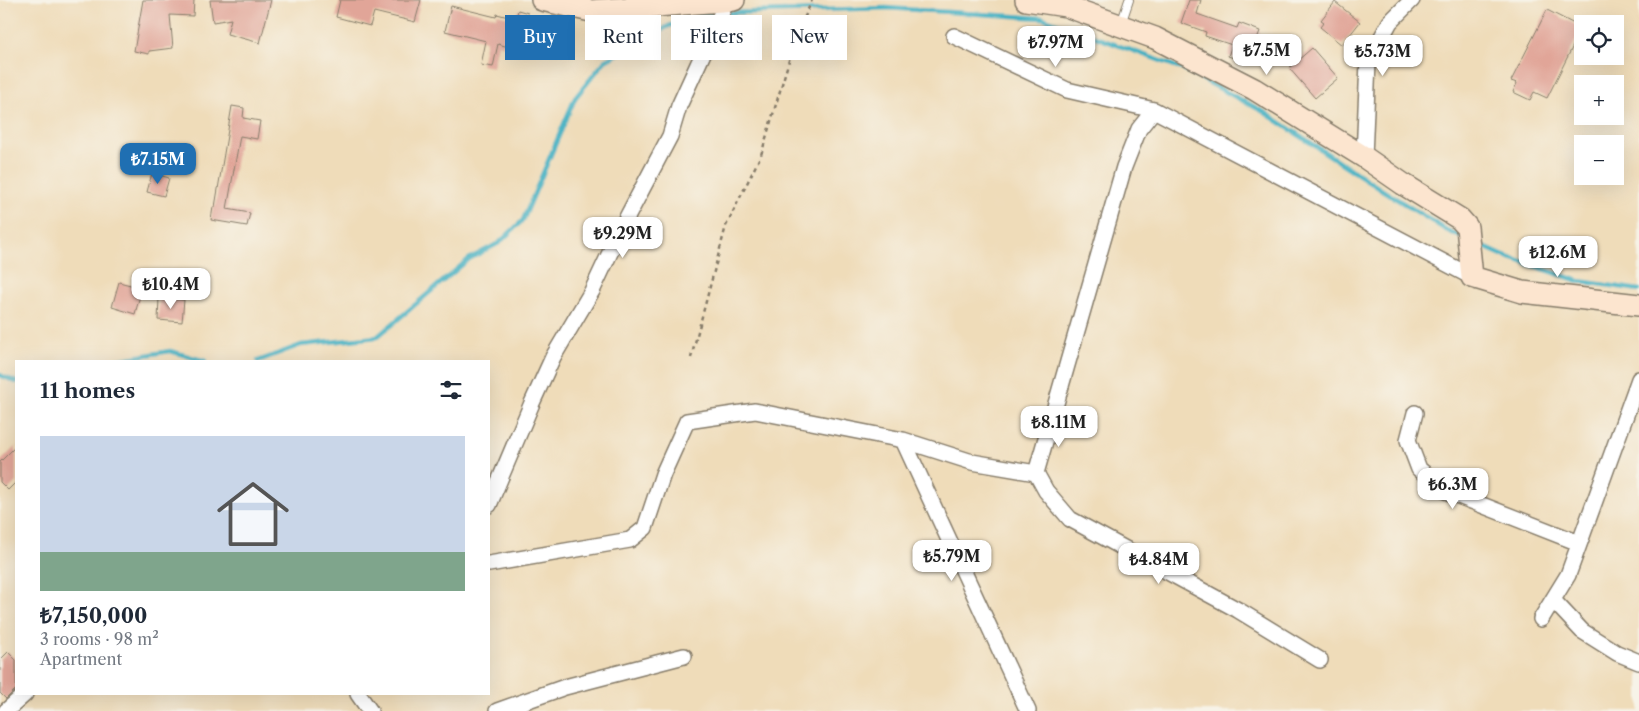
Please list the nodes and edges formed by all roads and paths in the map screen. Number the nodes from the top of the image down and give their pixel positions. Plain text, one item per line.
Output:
1 (542, 0) edge
2 (727, 0) edge
3 (734, 0) edge
4 (812, 0) edge
5 (1026, 0) edge
6 (1129, 0) edge
7 (1412, 0) edge
8 (1121, 26) junction
9 (954, 36) dead end
10 (1154, 110) junction
11 (1364, 157) junction
12 (1472, 277) junction
13 (1639, 306) edge
14 (691, 358) dead end
15 (1639, 379) edge
16 (1415, 413) dead end
17 (1633, 413) edge
18 (903, 440) junction
19 (1036, 473) junction
20 (490, 503) edge
21 (1579, 543) junction
22 (490, 564) edge
23 (1553, 600) junction
24 (1541, 619) dead end
25 (684, 656) dead end
26 (1320, 660) dead end
27 (1639, 662) edge
28 (24, 695) edge
29 (359, 695) edge
30 (6, 711) edge
31 (370, 711) edge
32 (497, 711) edge
33 (1028, 711) edge

1 - 2 street
2 - 3 street
2 - 20 street
4 - 14 path
5 - 8 street
6 - 8 lane
7 - 11 street
8 - 11 street
9 - 10 street
10 - 12 street
10 - 19 street
11 - 12 street
12 - 13 street
15 - 17 street
16 - 21 street
17 - 21 street
18 - 19 street
18 - 22 street
18 - 33 street
19 - 26 street
21 - 23 street
23 - 24 street
23 - 27 street
25 - 32 street
28 - 30 street
29 - 31 street

